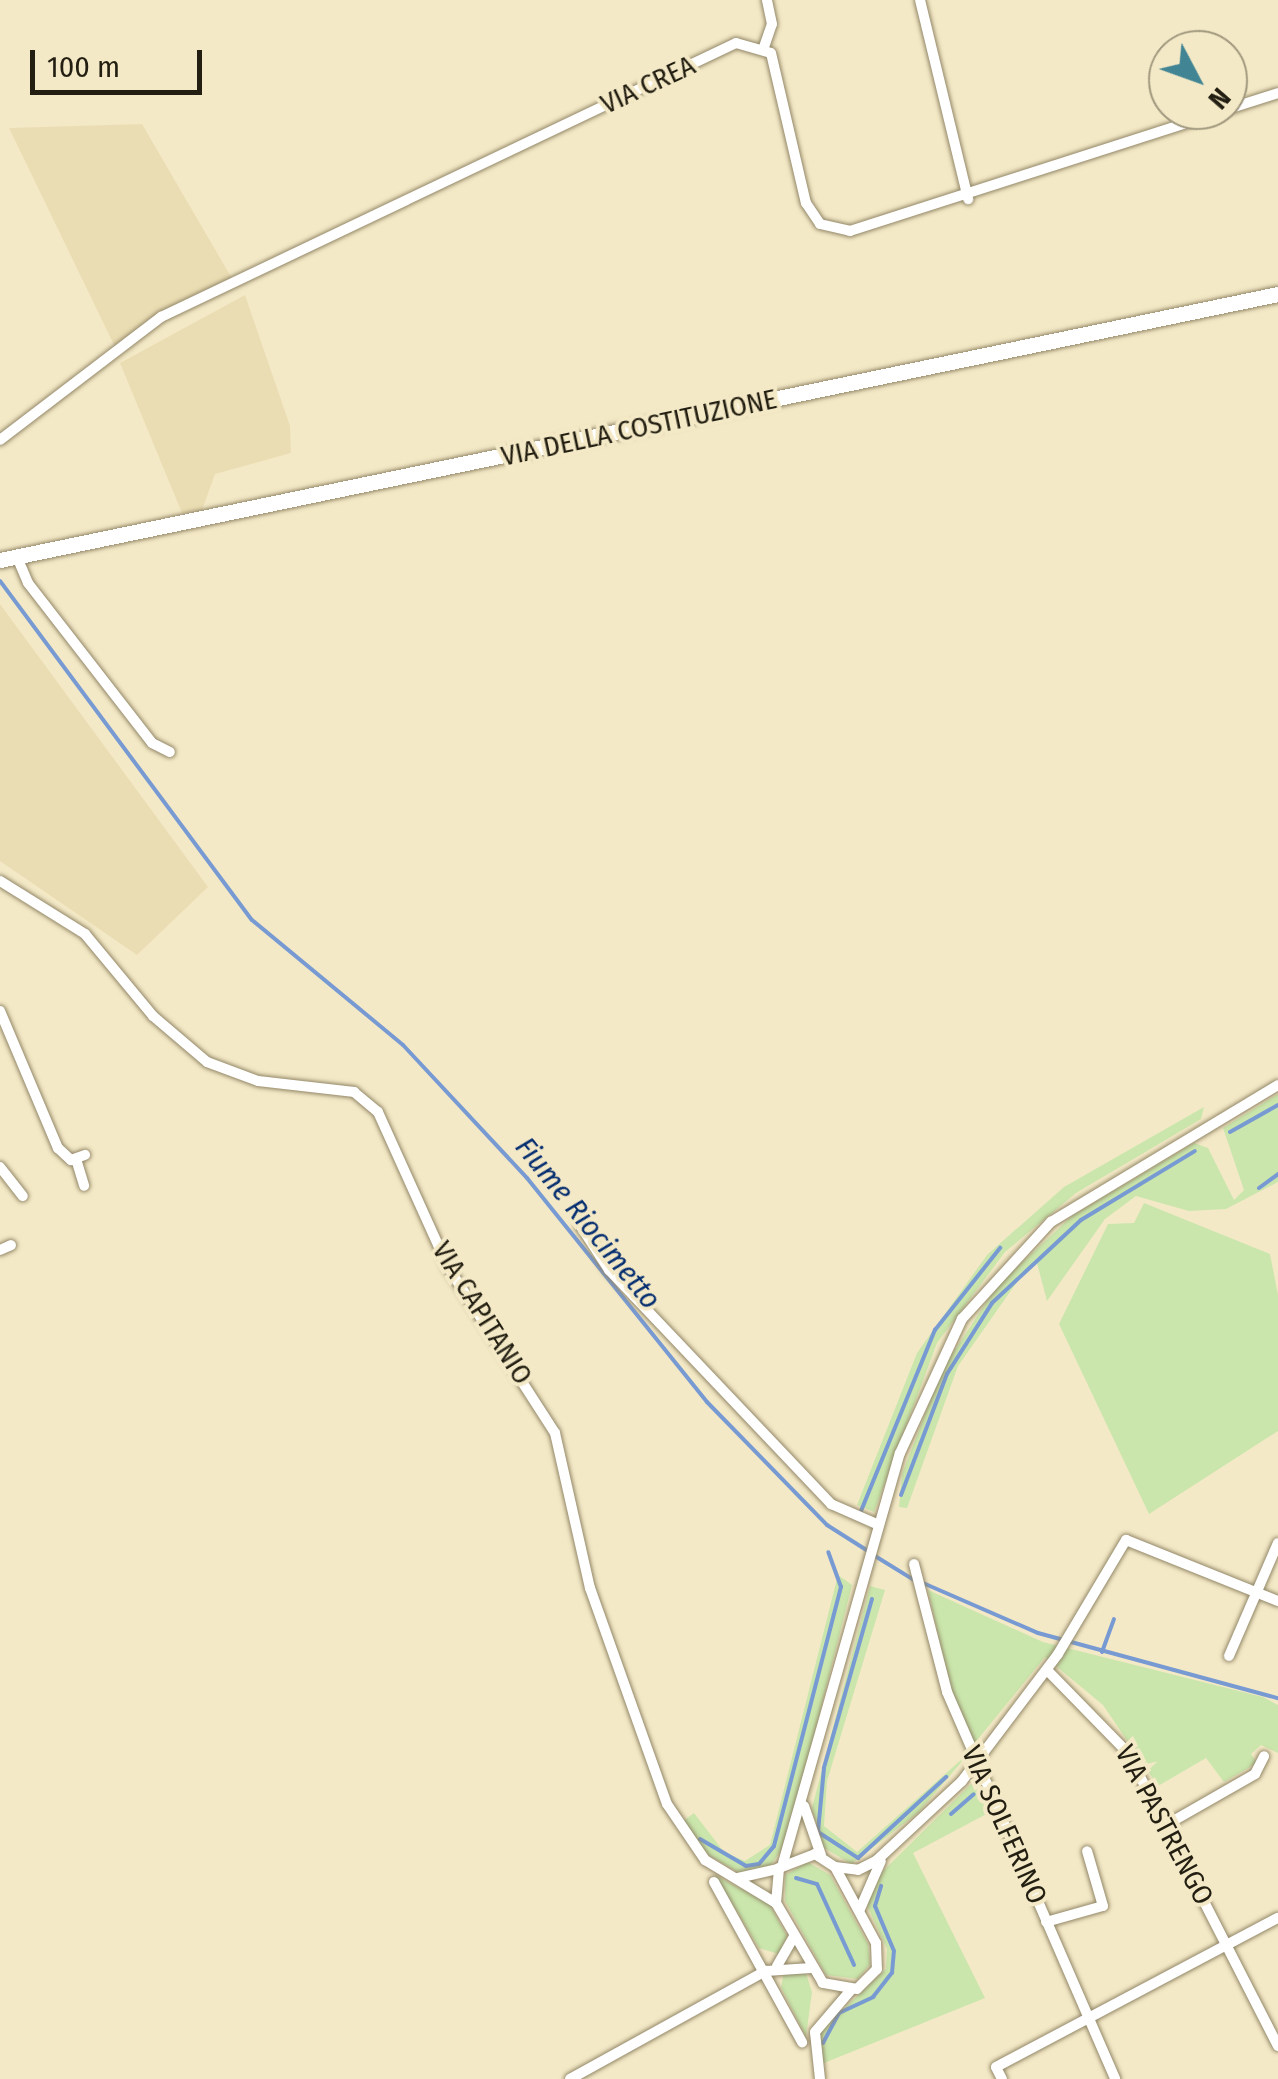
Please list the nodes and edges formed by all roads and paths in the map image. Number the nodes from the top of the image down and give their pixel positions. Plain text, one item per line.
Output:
1 (767, 0) edge
2 (920, 0) edge
3 (764, 47) junction
4 (1278, 92) edge
5 (1248, 103) edge
6 (1169, 130) edge
7 (968, 199) junction
8 (1278, 294) edge
9 (0, 440) edge
10 (6, 556) edge
11 (170, 752) dead end
12 (0, 881) edge
13 (0, 1011) edge
14 (1278, 1085) edge
15 (0, 1168) edge
16 (84, 1186) dead end
17 (23, 1196) dead end
18 (580, 1224) dead end
19 (879, 1525) junction
20 (1278, 1543) edge
21 (914, 1564) dead end
22 (1257, 1592) junction
23 (1278, 1601) edge
24 (1229, 1656) dead end
25 (1047, 1670) junction
26 (1264, 1756) dead end
27 (976, 1764) junction
28 (804, 1795) junction
29 (1166, 1825) junction
30 (1087, 1851) dead end
31 (888, 1852) junction
32 (823, 1857) junction
33 (781, 1866) junction
34 (835, 1867) junction
35 (732, 1877) junction
36 (714, 1882) dead end
37 (776, 1903) junction
38 (860, 1912) junction
39 (1278, 1918) edge
40 (1046, 1922) junction
41 (794, 1936) junction
42 (1228, 1946) junction
43 (812, 1968) junction
44 (772, 1969) junction
45 (850, 1991) junction
46 (1086, 2018) junction
47 (1273, 2026) edge
48 (802, 2042) dead end
49 (1278, 2046) edge
50 (570, 2079) edge
51 (820, 2079) edge
52 (1002, 2079) edge
53 (1115, 2079) edge

1 - 3 street
2 - 7 street
3 - 7 street
3 - 9 street, VIA CREA
4 - 5 street
6 - 7 street
8 - 10 main road, VIA DELLA COSTITUZIONE
10 - 11 street
12 - 35 street, VIA CAPITANIO
13 - 16 street
14 - 19 street
15 - 17 street
18 - 19 street
19 - 28 street
20 - 22 street
21 - 27 street, VIA SOLFERINO
22 - 23 street
22 - 24 street
22 - 25 street
25 - 27 street
25 - 29 street, VIA PASTRENGO
26 - 29 street
27 - 31 street
27 - 40 street, VIA SOLFERINO
28 - 32 street
28 - 33 street
29 - 42 street, VIA PASTRENGO
30 - 40 street
31 - 34 street
31 - 38 street
32 - 33 street
32 - 34 street
33 - 35 street
33 - 37 street
34 - 38 street
35 - 37 street, VIA CAPITANIO
36 - 44 street
37 - 41 street
38 - 45 street
39 - 42 street
40 - 46 street, VIA SOLFERINO
41 - 43 street
41 - 44 street
42 - 46 street
42 - 47 street, VIA PASTRENGO
43 - 44 street
43 - 45 street
44 - 48 street
44 - 50 street
45 - 51 street
46 - 52 street
46 - 53 street, VIA SOLFERINO
47 - 49 street, VIA PASTRENGO

